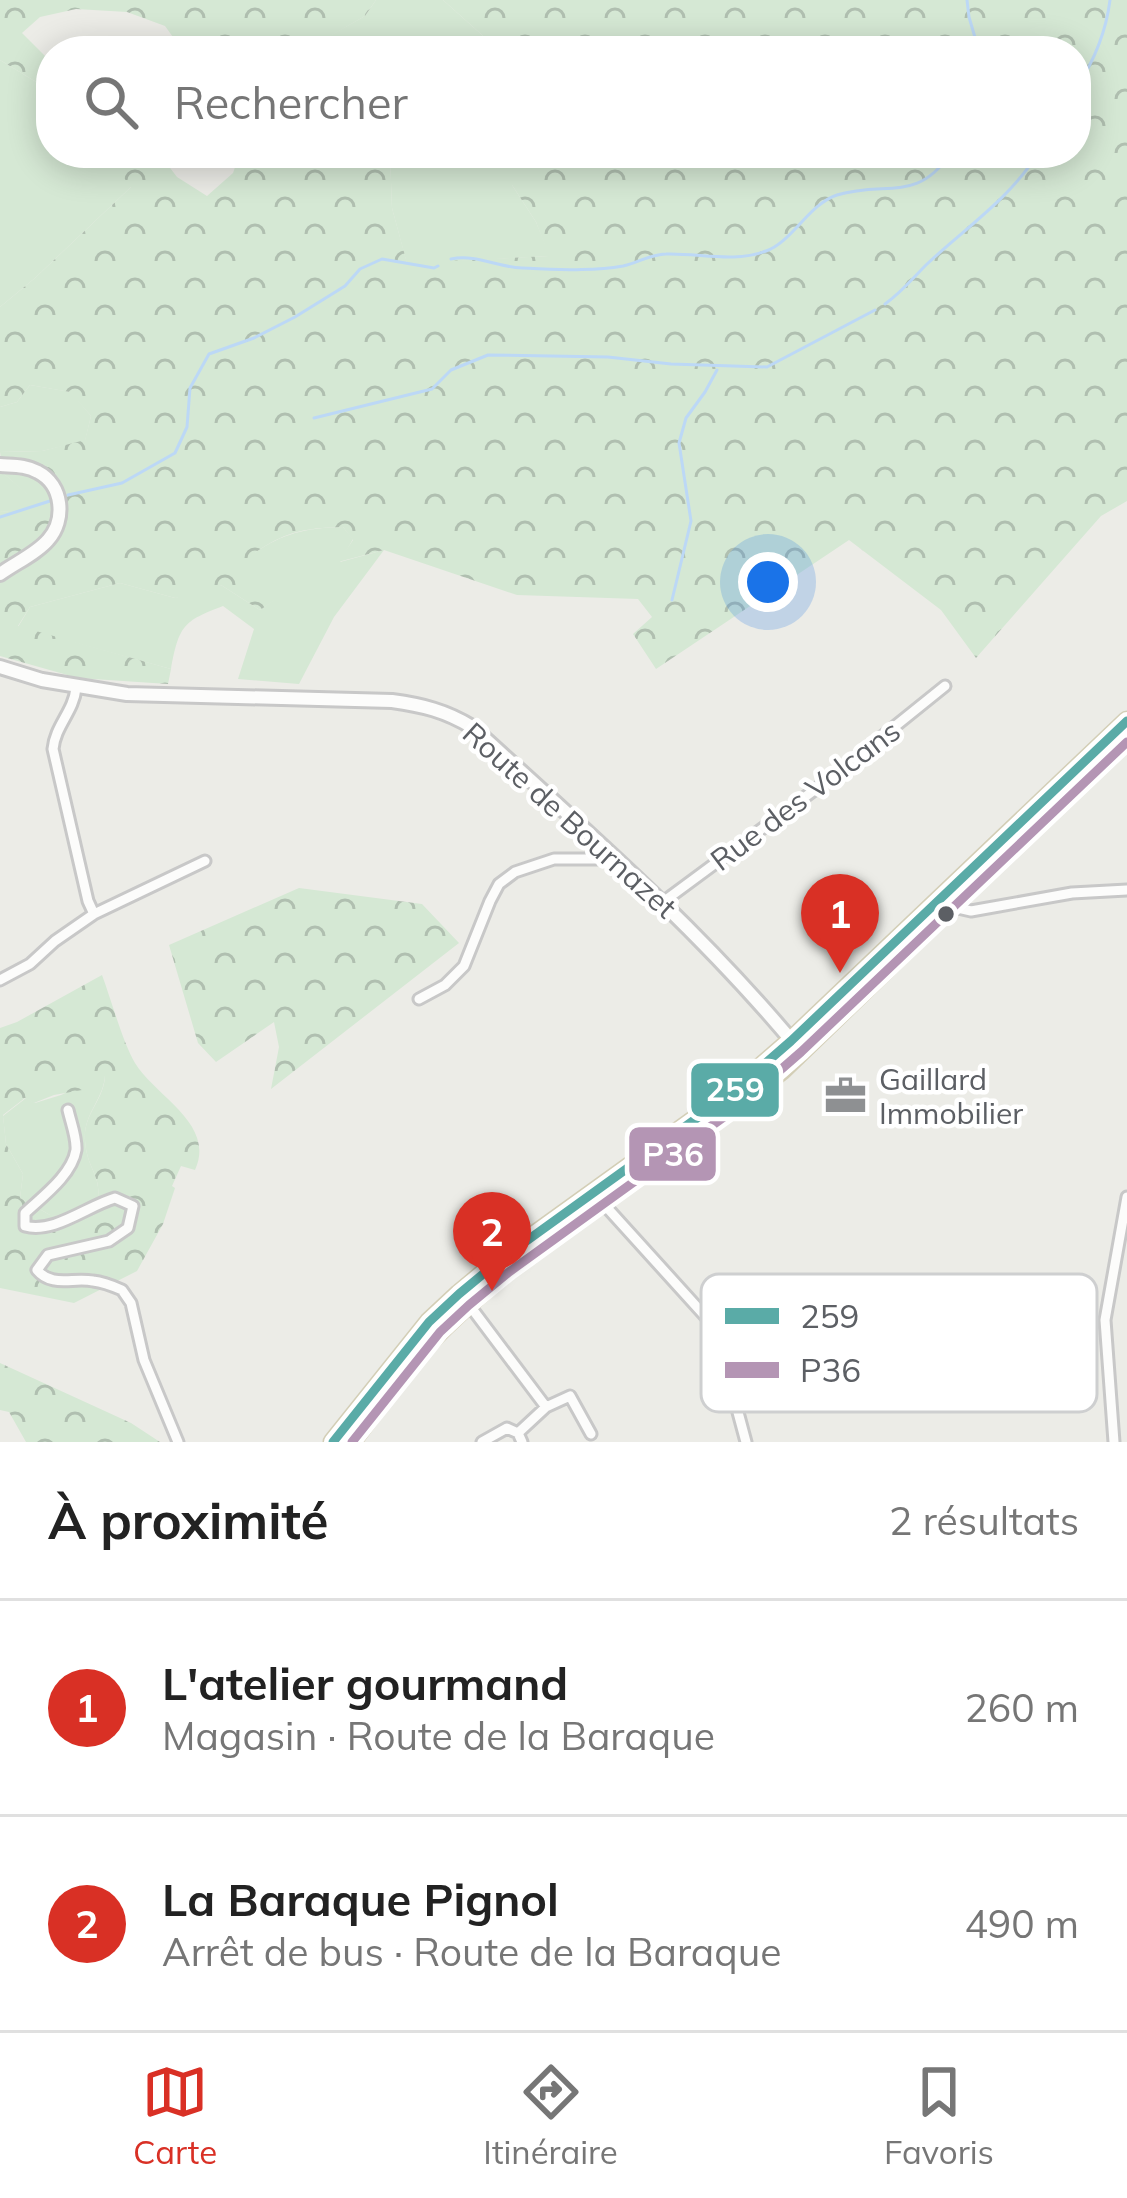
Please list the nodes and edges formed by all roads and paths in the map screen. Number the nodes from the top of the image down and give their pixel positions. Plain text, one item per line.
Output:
1 (0, 465) edge
2 (0, 574) edge
3 (0, 667) edge
4 (945, 686) dead end
5 (76, 688) junction
6 (1127, 721) edge
7 (1127, 735) edge
8 (617, 859) junction
9 (205, 862) dead end
10 (1127, 890) edge
11 (663, 902) junction
12 (945, 903) junction
13 (94, 914) junction
14 (0, 980) edge
15 (419, 999) dead end
16 (796, 1047) junction
17 (68, 1110) dead end
18 (598, 1197) junction
19 (1127, 1197) edge
20 (464, 1299) junction
21 (701, 1311) edge
22 (546, 1407) junction
23 (738, 1412) edge
24 (590, 1434) dead end
25 (520, 1438) edge
26 (178, 1442) edge
27 (333, 1442) edge
28 (351, 1442) edge
29 (482, 1442) edge
30 (746, 1442) edge
31 (1114, 1442) edge

1 - 2 street
3 - 5 street, Route de Bournazet
4 - 11 street, Rue des Volcans
5 - 8 street, Route de Bournazet
5 - 13 street
6 - 12 main road
7 - 12 main road
8 - 11 street, Route de Bournazet
8 - 15 street
9 - 13 street
10 - 12 street
11 - 16 street, Route de Bournazet
12 - 16 main road
13 - 14 street
16 - 18 main road
17 - 26 street
18 - 20 main road
18 - 21 street
19 - 31 street
20 - 22 street
20 - 27 main road
20 - 28 main road
22 - 24 street
22 - 25 street
23 - 30 street
25 - 29 street

